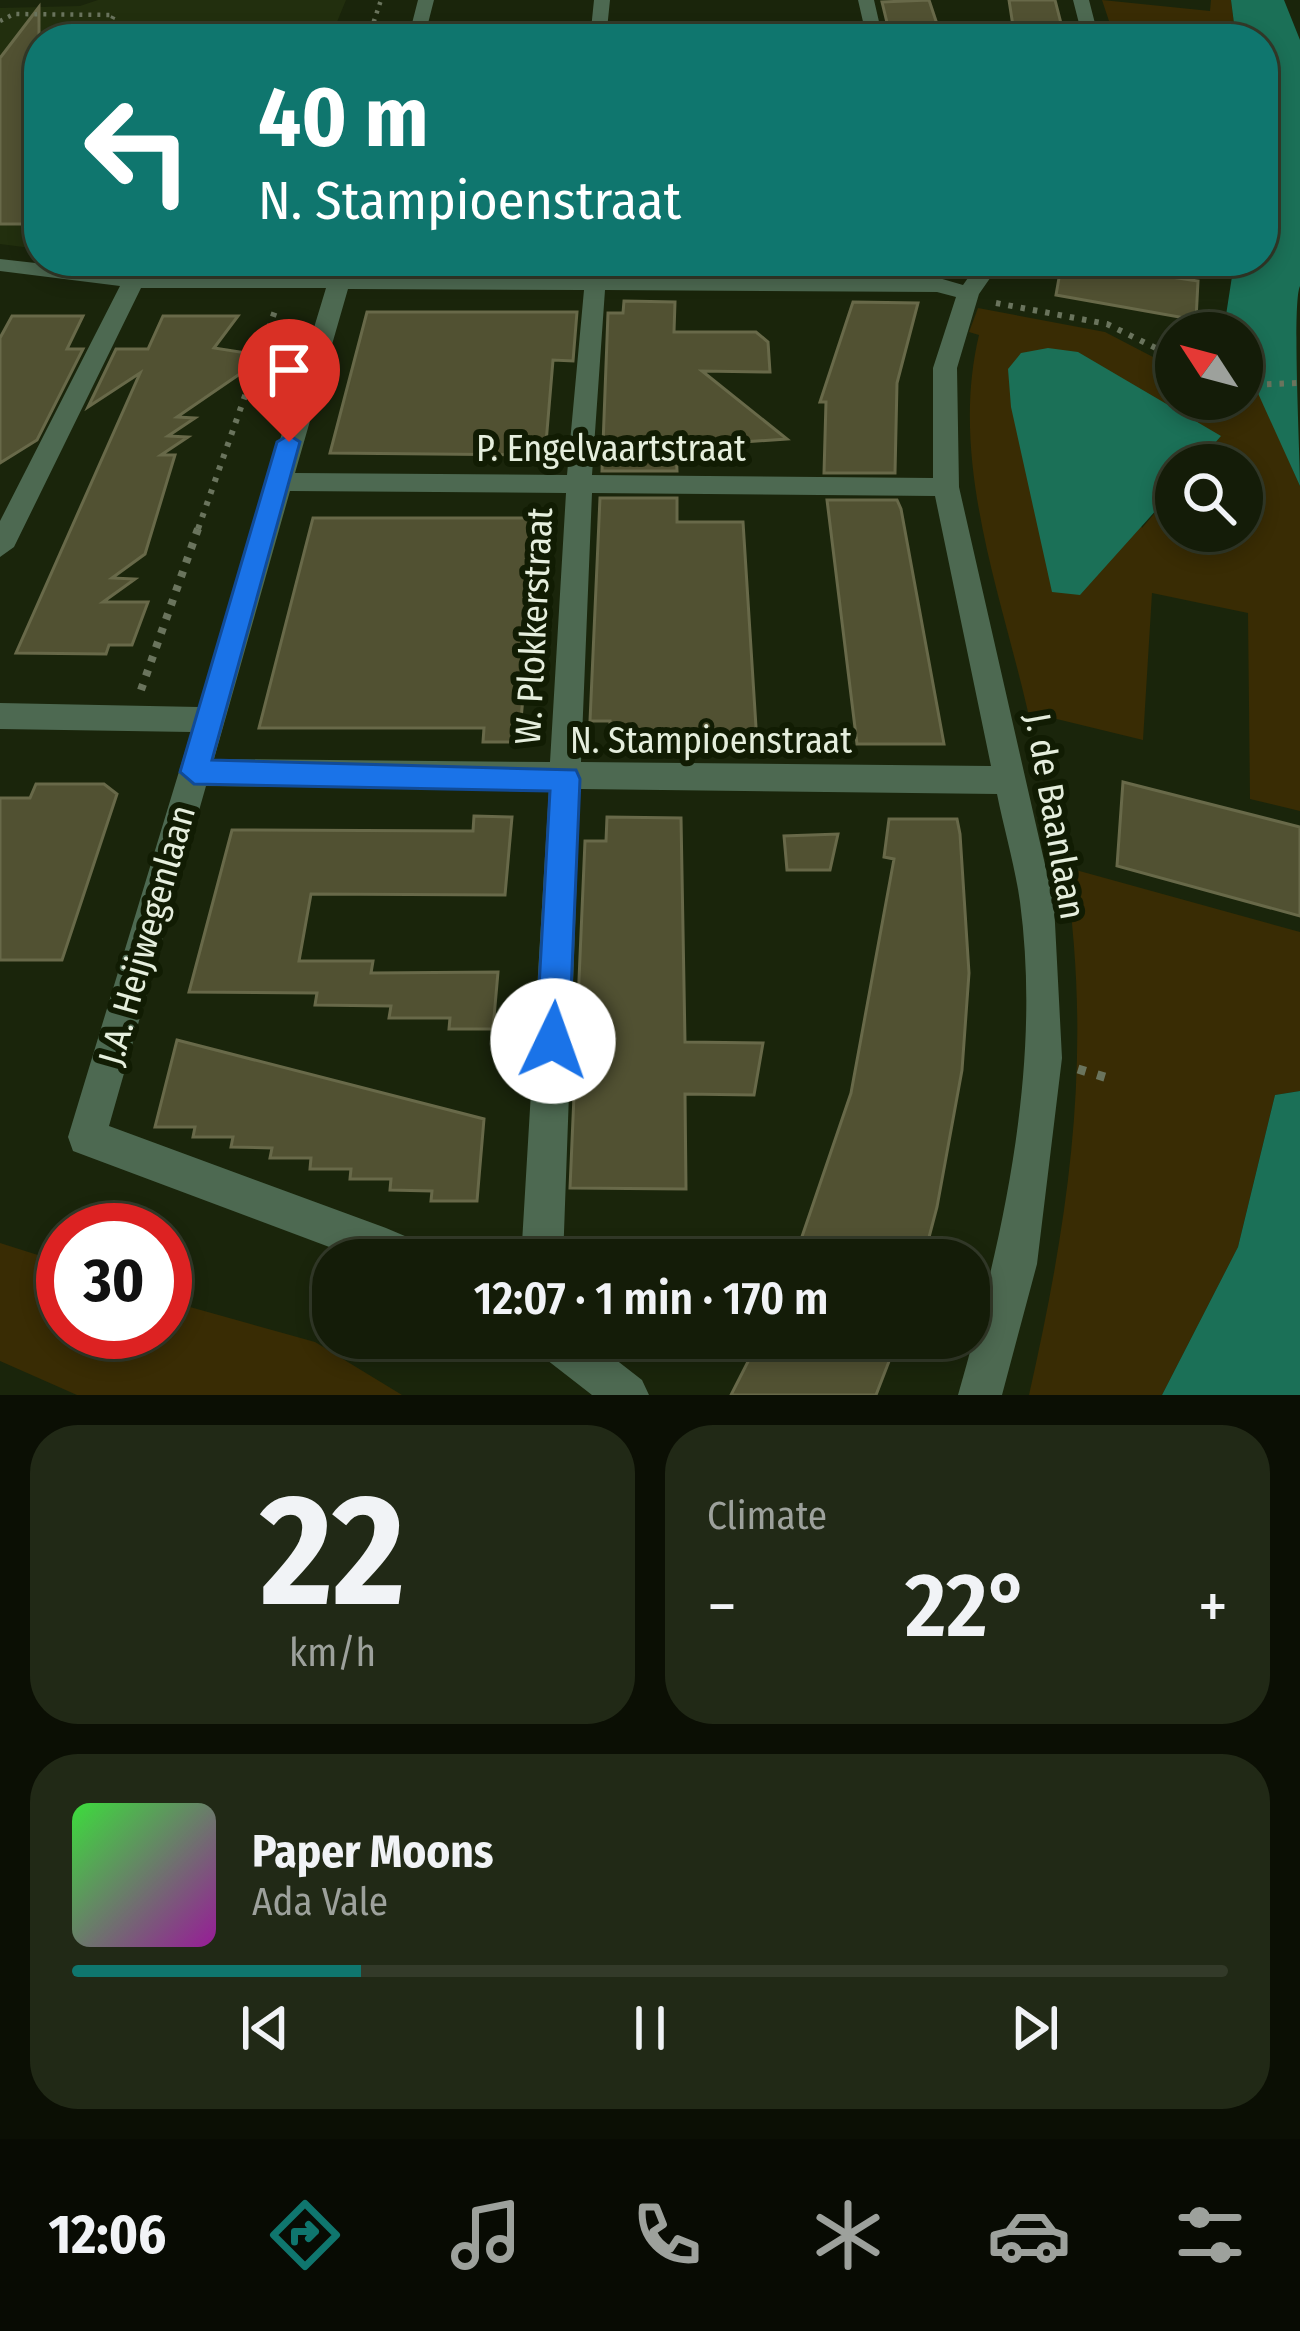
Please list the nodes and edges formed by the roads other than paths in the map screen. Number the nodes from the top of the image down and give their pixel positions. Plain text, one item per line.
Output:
1 (91, 276) edge
2 (319, 276) edge
3 (341, 276) edge
4 (434, 276) edge
5 (981, 276) edge
6 (133, 281) junction
7 (595, 283) junction
8 (968, 294) junction
9 (276, 482) junction
10 (579, 484) junction
11 (946, 487) junction
12 (0, 548) edge
13 (0, 716) edge
14 (208, 720) junction
15 (194, 772) junction
16 (566, 779) junction
17 (1011, 780) junction
18 (365, 1239) edge
19 (543, 1239) edge
20 (580, 1359) edge
21 (627, 1395) edge
22 (980, 1395) edge

1 - 6 street
2 - 6 street
3 - 9 street, J.A. Heijwegenlaan
4 - 7 street
5 - 8 street, J. de Baanlaan
6 - 12 street
7 - 8 street
7 - 10 street, W. Plokkerstraat
8 - 11 street, J. de Baanlaan
9 - 10 street, P. Engelvaartstraat
9 - 14 street, J.A. Heijwegenlaan
10 - 11 street, P. Engelvaartstraat
10 - 16 street, W. Plokkerstraat
11 - 17 street, J. de Baanlaan
13 - 14 street
14 - 15 street, J.A. Heijwegenlaan
15 - 16 street, N. Stampioenstraat
15 - 18 street, J.A. Heijwegenlaan
16 - 17 street, N. Stampioenstraat
16 - 19 street, W. Plokkerstraat
17 - 22 street, J. de Baanlaan
20 - 21 street

